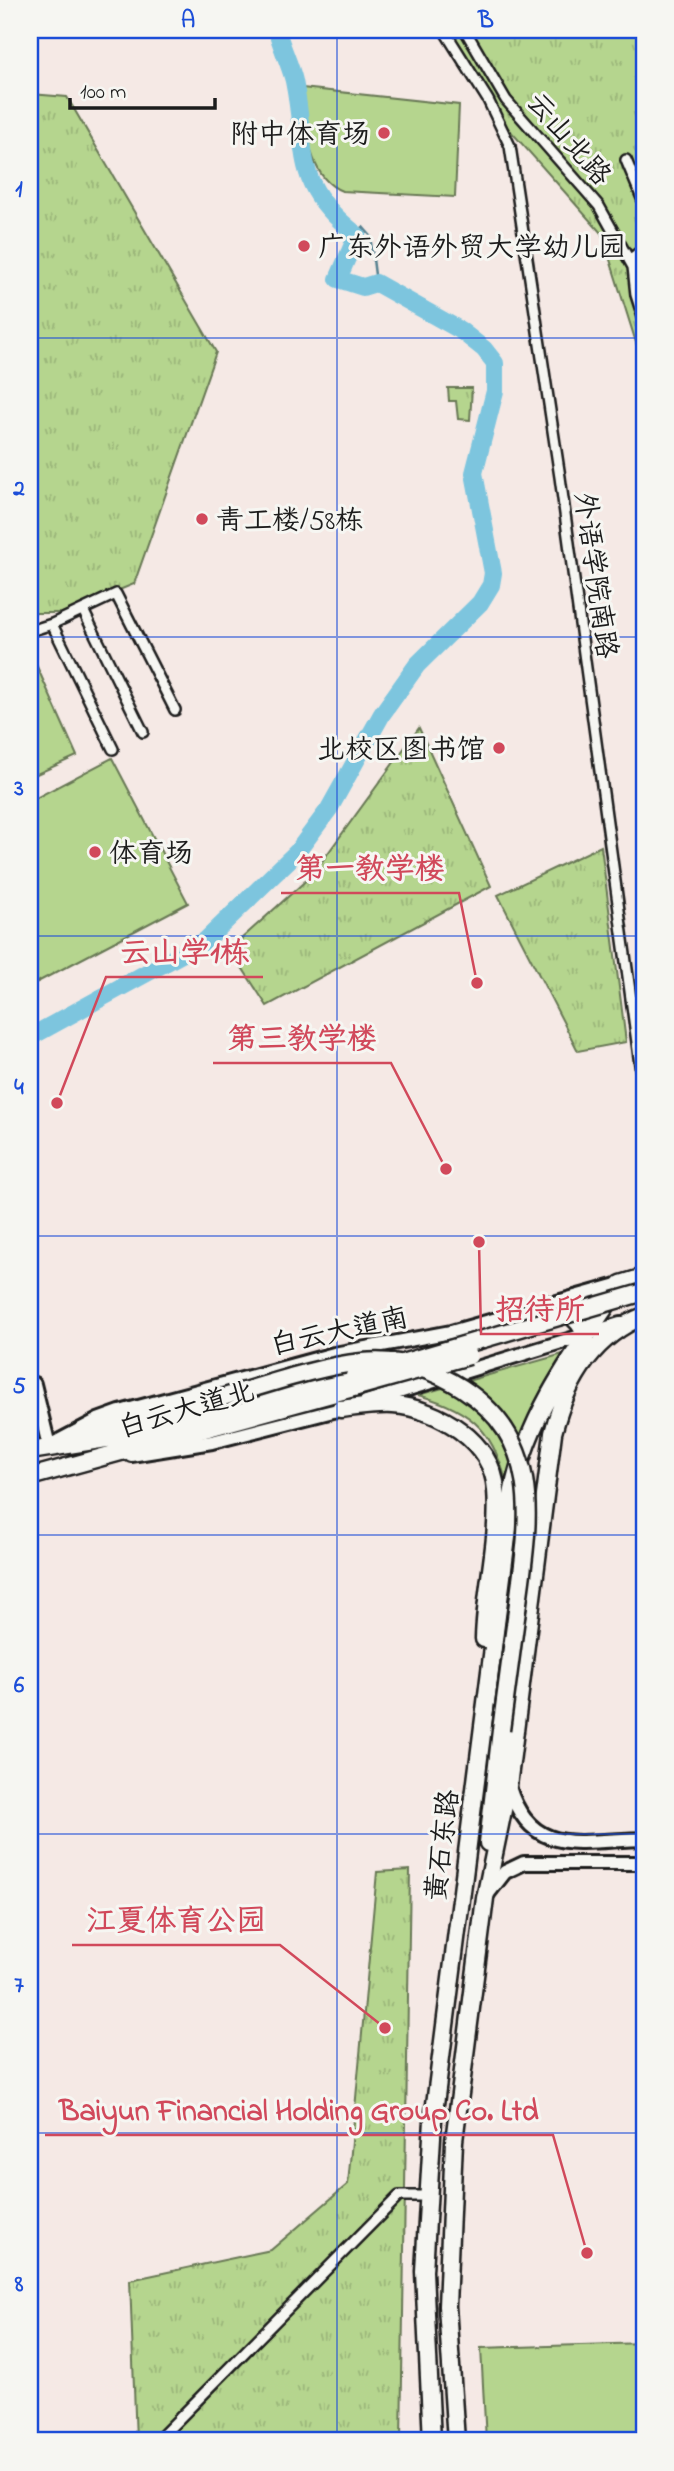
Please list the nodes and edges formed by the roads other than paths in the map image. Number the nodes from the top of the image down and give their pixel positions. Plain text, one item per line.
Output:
1 (444, 30) edge
2 (465, 30) edge
3 (501, 92) junction
4 (488, 100) junction
5 (625, 160) dead end
6 (644, 203) edge
7 (644, 249) edge
8 (629, 260) junction
9 (644, 320) edge
10 (83, 610) junction
11 (52, 625) junction
12 (30, 631) edge
13 (176, 709) dead end
14 (143, 732) dead end
15 (113, 749) dead end
16 (644, 1094) edge
17 (644, 1277) edge
18 (621, 1284) junction
19 (644, 1292) edge
20 (545, 1304) junction
21 (643, 1312) edge
22 (586, 1335) junction
23 (563, 1343) junction
24 (588, 1357) junction
25 (355, 1382) junction
26 (32, 1385) edge
27 (340, 1409) junction
28 (49, 1446) junction
29 (30, 1451) edge
30 (113, 1456) junction
31 (30, 1477) edge
32 (508, 1522) junction
33 (541, 1529) junction
34 (483, 1710) junction
35 (508, 1786) junction
36 (644, 1839) edge
37 (572, 1841) junction
38 (644, 1863) edge
39 (574, 1864) junction
40 (485, 1898) junction
41 (427, 2196) junction
42 (157, 2441) edge
43 (432, 2441) edge
44 (456, 2441) edge

1 - 4 street, 外语学院南路
2 - 3 street, 云山北路
3 - 4 street
3 - 8 street, 云山北路
4 - 16 street, 外语学院南路
5 - 6 street
7 - 8 street
8 - 9 street, 云山北路
10 - 11 street
10 - 13 street
10 - 14 street
11 - 12 street
11 - 15 street
17 - 18 highway, 白云大道南
18 - 20 main road, 白云大道南
18 - 22 highway, 黄石东路
19 - 25 highway, 白云大道南, bridge
20 - 22 highway
20 - 23 main road
20 - 28 main road, 白云大道南
21 - 22 main road
21 - 24 highway, 黄石东路
21 - 25 highway, 白云大道南, bridge
22 - 23 main road
22 - 24 highway
22 - 32 highway, 黄石东路
23 - 27 main road
24 - 33 highway, 黄石东路
25 - 28 highway, 白云大道北
25 - 30 highway, 白云大道北
26 - 28 main road
27 - 30 main road
27 - 34 highway
28 - 29 highway, 白云大道北
28 - 40 highway, bridge
30 - 31 highway, 白云大道北
32 - 33 highway
32 - 34 highway, 黄石东路
33 - 35 highway, 黄石东路
34 - 41 highway, 黄石东路
35 - 37 main road
35 - 40 highway, 黄石东路
36 - 37 main road
37 - 39 main road
38 - 39 main road
39 - 40 main road
40 - 44 highway, 黄石东路
41 - 42 street
41 - 43 highway, 黄石东路

